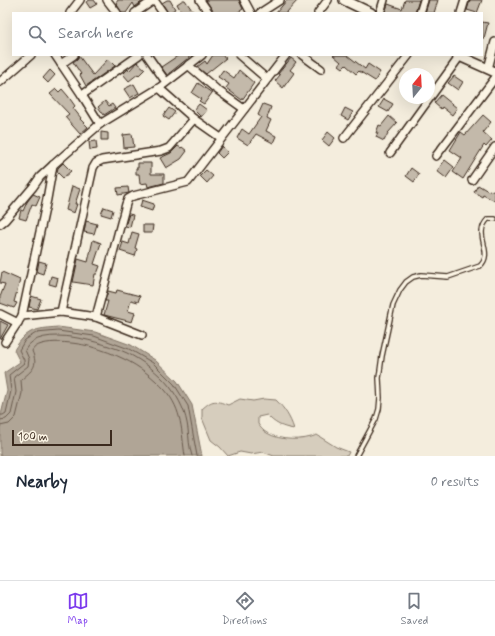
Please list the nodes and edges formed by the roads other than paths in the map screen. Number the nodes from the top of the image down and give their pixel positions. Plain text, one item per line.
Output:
1 (80, 0) edge
2 (107, 0) edge
3 (200, 0) edge
4 (244, 0) edge
5 (280, 0) edge
6 (328, 0) edge
7 (344, 0) edge
8 (384, 0) edge
9 (424, 0) edge
10 (465, 0) edge
11 (71, 12) edge
12 (116, 12) edge
13 (136, 12) edge
14 (162, 12) edge
15 (208, 12) edge
16 (250, 12) edge
17 (262, 12) edge
18 (319, 12) edge
19 (369, 12) edge
20 (380, 12) edge
21 (420, 12) edge
22 (461, 12) edge
23 (495, 42) edge
24 (30, 56) edge
25 (56, 56) edge
26 (73, 56) edge
27 (138, 56) edge
28 (148, 56) edge
29 (240, 56) edge
30 (285, 56) edge
31 (303, 56) edge
32 (408, 56) edge
33 (458, 56) edge
34 (193, 57) edge
35 (61, 64) junction
36 (188, 65) junction
37 (321, 69) dead end
38 (492, 71) edge
39 (495, 78) edge
40 (267, 79) junction
41 (0, 82) edge
42 (166, 82) junction
43 (159, 88) junction
44 (82, 95) junction
45 (244, 109) junction
46 (194, 119) junction
47 (100, 124) junction
48 (222, 138) junction
49 (344, 138) dead end
50 (495, 147) edge
51 (390, 153) dead end
52 (436, 156) dead end
53 (53, 164) junction
54 (472, 180) dead end
55 (495, 219) edge
56 (0, 224) edge
57 (61, 312) junction
58 (0, 314) edge
59 (96, 317) junction
60 (20, 319) junction
61 (142, 335) dead end
62 (5, 342) dead end
63 (356, 456) edge

1 - 11 street
2 - 12 street
3 - 15 street
4 - 16 street
5 - 17 street
6 - 18 street
7 - 19 street
8 - 20 street
9 - 21 street
10 - 22 street
13 - 14 street
23 - 38 street
24 - 41 street
25 - 35 street
26 - 35 street
27 - 44 street
28 - 42 street
29 - 40 street
30 - 40 street
31 - 37 street
32 - 49 street
33 - 38 street
33 - 51 street
34 - 36 street
35 - 44 street
36 - 42 street
36 - 45 street
39 - 52 street
40 - 45 street
42 - 43 street
43 - 46 street
43 - 47 street
44 - 47 street
45 - 48 street
46 - 48 street
46 - 57 street
47 - 53 street
48 - 59 street
50 - 54 street
53 - 56 street
53 - 60 street
55 - 63 lane
57 - 59 street
57 - 60 street
58 - 60 street
59 - 61 street
60 - 62 street

